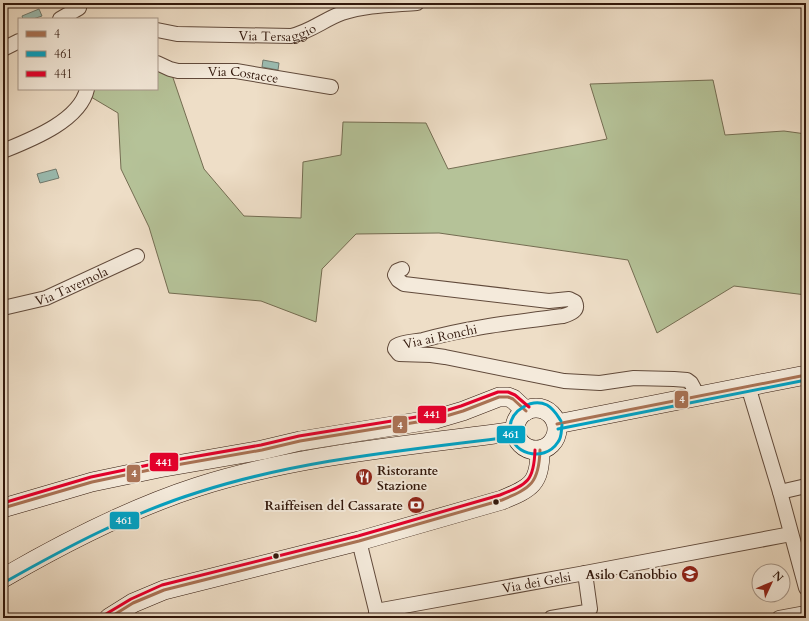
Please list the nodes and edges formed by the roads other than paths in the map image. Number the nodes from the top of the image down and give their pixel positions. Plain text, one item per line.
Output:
1 (416, 3) edge
2 (80, 10) edge
3 (62, 18) edge
4 (158, 30) edge
5 (18, 41) edge
6 (3, 48) edge
7 (158, 63) edge
8 (331, 87) dead end
9 (87, 90) edge
10 (3, 151) edge
11 (137, 256) dead end
12 (402, 269) dead end
13 (3, 308) edge
14 (806, 375) edge
15 (748, 386) junction
16 (698, 396) junction
17 (526, 411) junction
18 (557, 424) junction
19 (516, 431) junction
20 (540, 450) junction
21 (806, 486) edge
22 (780, 492) junction
23 (3, 508) edge
24 (791, 534) junction
25 (359, 541) junction
26 (585, 573) junction
27 (3, 578) edge
28 (806, 588) edge
29 (806, 613) edge
30 (377, 614) edge
31 (109, 618) edge
32 (551, 618) edge
33 (779, 618) edge

1 - 4 street, Via Tersaggio
2 - 3 street
5 - 6 street
7 - 8 street, Via Costacce
9 - 10 street
11 - 13 street, Via Tavernola
12 - 16 street, Via ai Ronchi
14 - 15 street
15 - 16 street
15 - 22 street
16 - 18 street
17 - 18 street
17 - 19 street
17 - 23 street
18 - 20 street
19 - 20 street
19 - 27 street
20 - 25 street
21 - 22 street
22 - 24 street
24 - 26 street, Via dei Gelsi
24 - 28 street
25 - 30 street
25 - 31 street
26 - 30 street, Via dei Gelsi
26 - 32 street
29 - 33 street

